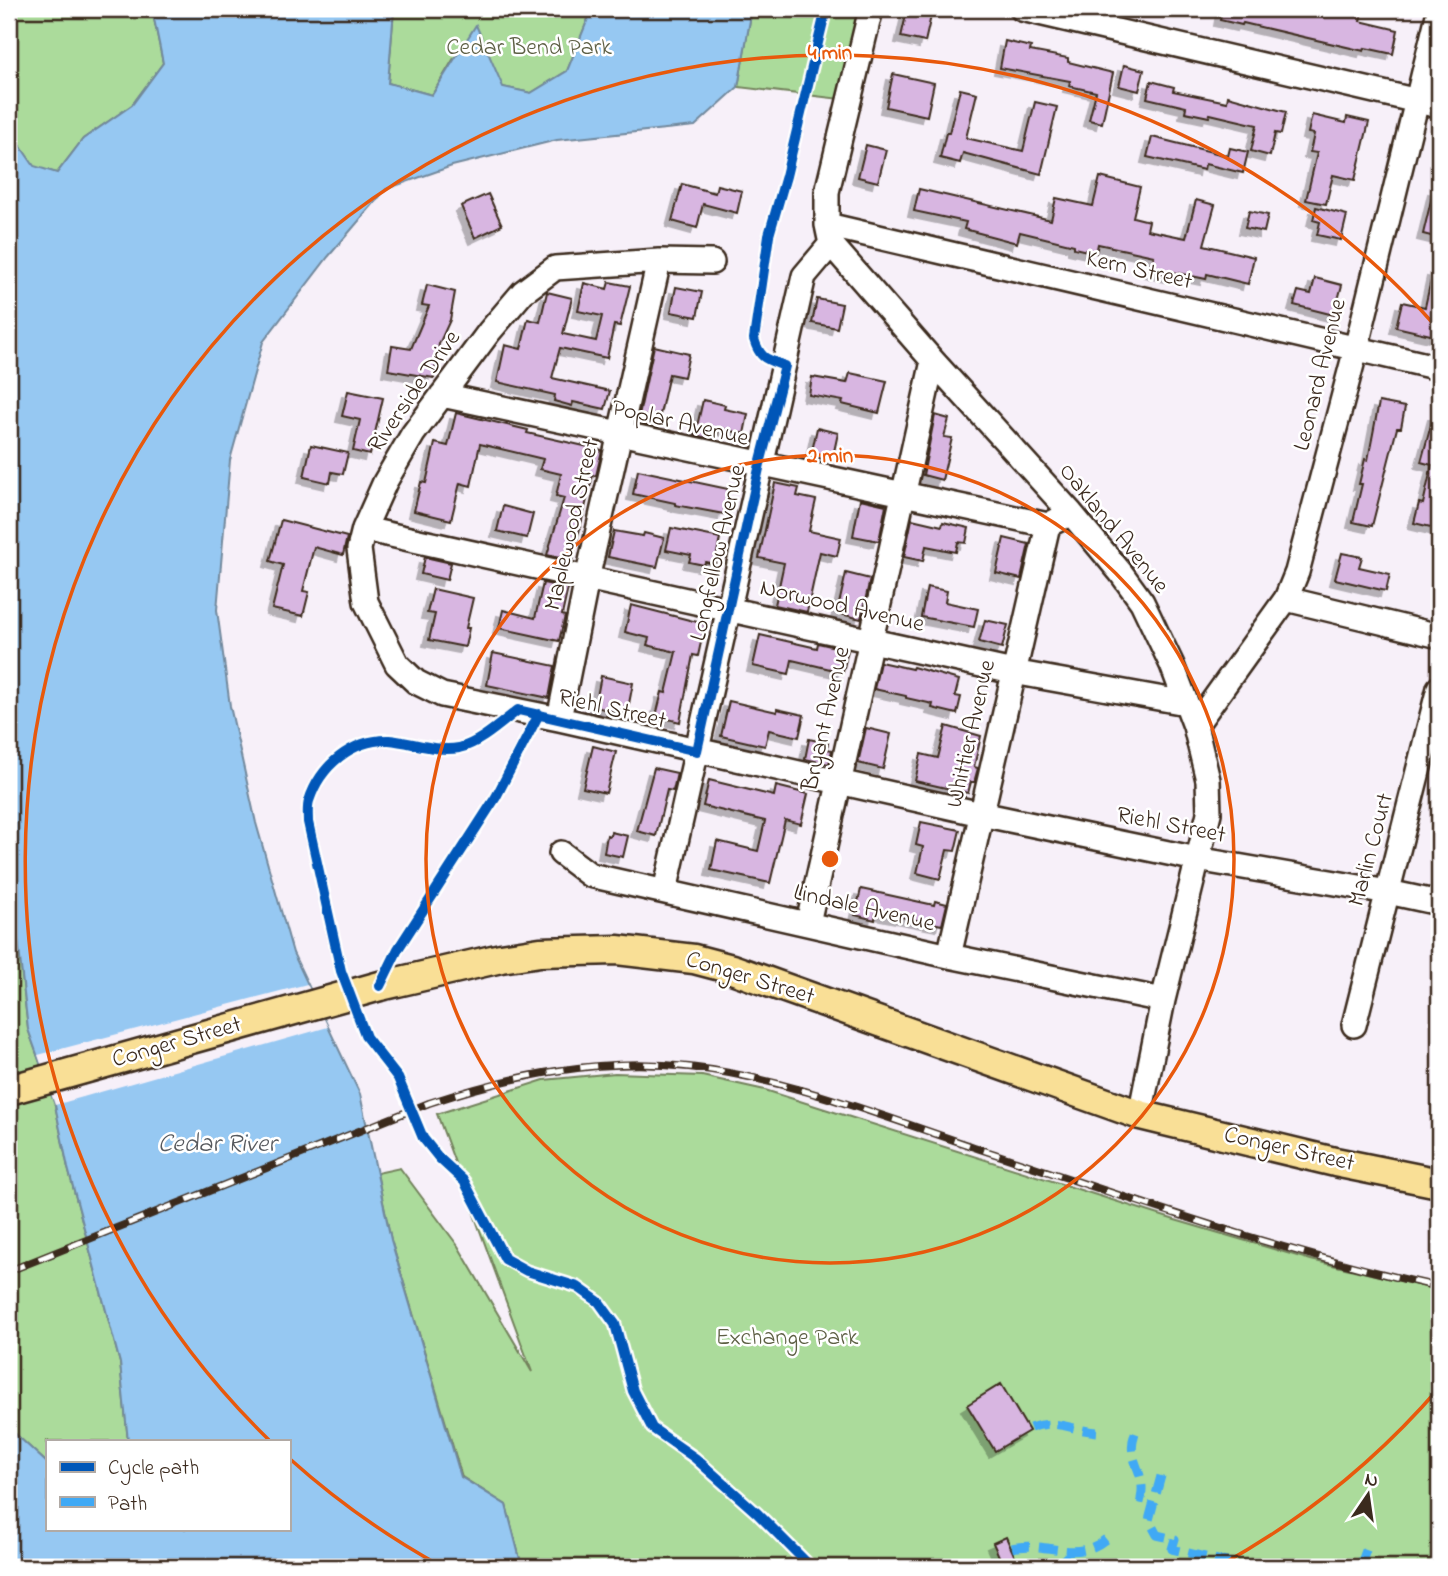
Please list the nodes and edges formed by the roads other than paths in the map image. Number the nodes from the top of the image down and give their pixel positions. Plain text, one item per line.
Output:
1 (871, 9) edge
2 (1022, 9) edge
3 (1439, 11) edge
4 (1428, 104) edge
5 (829, 235) junction
6 (659, 261) junction
7 (712, 262) dead end
8 (1356, 349) junction
9 (933, 362) junction
10 (1439, 368) edge
11 (442, 395) junction
12 (621, 432) junction
13 (760, 464) junction
14 (903, 494) junction
15 (1071, 513) junction
16 (1048, 525) junction
17 (364, 529) junction
18 (587, 579) junction
19 (1286, 599) junction
20 (728, 608) junction
21 (1439, 636) edge
22 (871, 640) junction
23 (1013, 672) junction
24 (1439, 688) edge
25 (442, 695) joint
26 (1186, 703) junction
27 (559, 719) junction
28 (1195, 726) junction
29 (697, 751) junction
30 (840, 783) junction
31 (981, 814) junction
32 (561, 853) dead end
33 (1197, 859) junction
34 (665, 891) junction
35 (1388, 892) junction
36 (1439, 903) edge
37 (808, 923) junction
38 (949, 956) junction
39 (1163, 1000) junction
40 (1354, 1025) dead end
41 (9, 1090) edge
42 (1140, 1115) junction
43 (1439, 1184) edge

1 - 5 street
2 - 4 street
3 - 4 street, Leonard Avenue
4 - 8 street, Leonard Avenue
5 - 8 street, Kern Street
5 - 9 street, Oakland Avenue
5 - 13 street, Longfellow Avenue
6 - 7 street, Riverside Drive
6 - 11 street, Riverside Drive
6 - 12 street, Maplewood Street
8 - 10 street, Kern Street
8 - 19 street, Leonard Avenue
9 - 14 street, Bryant Avenue
9 - 15 street, Oakland Avenue
11 - 12 street, Poplar Avenue
11 - 17 street, Riverside Drive
12 - 13 street, Poplar Avenue
12 - 18 street, Maplewood Street
13 - 14 street, Poplar Avenue
13 - 20 street, Longfellow Avenue
14 - 16 street, Poplar Avenue
14 - 22 street, Bryant Avenue
15 - 16 street
15 - 26 street, Oakland Avenue
16 - 23 street, Whittier Avenue
17 - 18 street, Norwood Avenue
17 - 25 street, Riverside Drive
18 - 20 street, Norwood Avenue
18 - 27 street, Maplewood Street
19 - 21 street
19 - 28 street, Leonard Avenue
20 - 22 street, Norwood Avenue
20 - 29 street, Longfellow Avenue
22 - 23 street, Norwood Avenue
22 - 30 street, Bryant Avenue
23 - 26 street, Norwood Avenue
23 - 31 street, Whittier Avenue
24 - 35 street, Marlin Court
25 - 27 street, Riehl Street
26 - 28 street, Oakland Avenue
27 - 29 street, Riehl Street
28 - 33 street, Oakland Avenue
29 - 30 street, Riehl Street
29 - 34 street, Longfellow Avenue
30 - 31 street, Riehl Street
30 - 37 street, Bryant Avenue
31 - 33 street, Riehl Street
31 - 38 street, Whittier Avenue
32 - 34 street, Lindale Avenue
33 - 35 street, Riehl Street
33 - 39 street, Oakland Avenue
34 - 37 street, Lindale Avenue
35 - 36 street, Riehl Street
35 - 40 street, Marlin Court
37 - 38 street, Lindale Avenue
38 - 39 street, Lindale Avenue
39 - 42 street, Oakland Avenue
41 - 42 main road, Conger Street
42 - 43 main road, Conger Street

